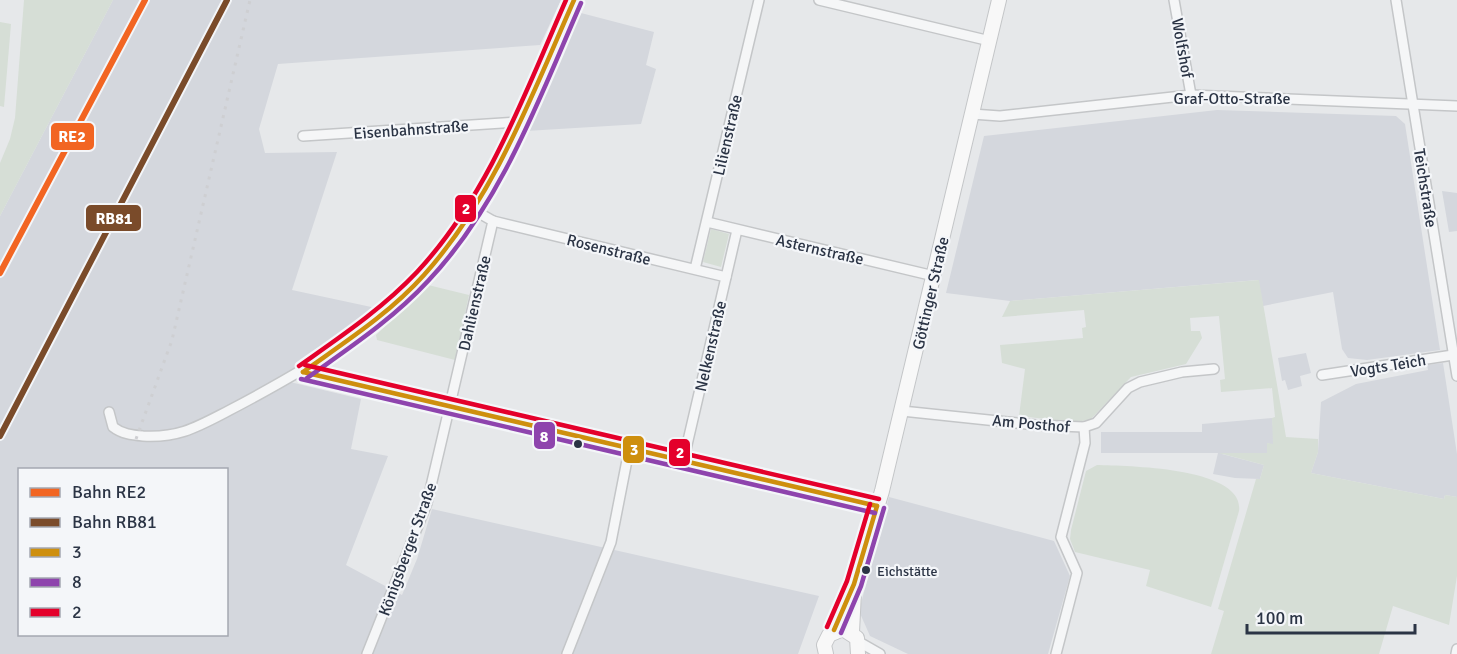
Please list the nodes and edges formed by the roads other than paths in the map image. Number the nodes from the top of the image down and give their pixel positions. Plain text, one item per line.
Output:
1 (574, 0) edge
2 (759, 0) edge
3 (819, 0) edge
4 (999, 0) edge
5 (1174, 0) edge
6 (1396, 0) edge
7 (990, 41) junction
8 (1191, 95) junction
9 (1413, 104) junction
10 (1457, 106) edge
11 (972, 114) junction
12 (519, 122) junction
13 (303, 136) dead end
14 (472, 209) junction
15 (493, 221) junction
16 (707, 222) junction
17 (737, 230) junction
18 (695, 269) junction
19 (934, 276) junction
20 (726, 277) junction
21 (1457, 308) edge
22 (1446, 310) junction
23 (1454, 355) junction
24 (1214, 369) dead end
25 (303, 372) junction
26 (1322, 375) dead end
27 (1457, 376) edge
28 (451, 408) junction
29 (902, 411) junction
30 (109, 412) dead end
31 (1084, 427) junction
32 (629, 450) junction
33 (683, 462) junction
34 (877, 506) junction
35 (854, 584) junction
36 (834, 630) junction
37 (856, 643) edge
38 (1457, 649) edge
39 (825, 652) edge
40 (367, 654) edge
41 (567, 654) edge
42 (880, 654) edge
43 (1056, 654) edge
44 (1456, 654) edge

1 - 12 street
2 - 16 street, Lilienstraße
3 - 7 street
4 - 7 main road, Göttinger Straße
5 - 8 street, Wolfshof
6 - 9 street, Teichstraße
7 - 11 main road, Göttinger Straße
8 - 9 street, Graf-Otto-Straße
8 - 11 street, Graf-Otto-Straße
9 - 10 street, Graf-Otto-Straße
9 - 22 street, Teichstraße
11 - 19 main road, Göttinger Straße
12 - 13 street, Eisenbahnstraße
12 - 14 street
14 - 15 street
14 - 25 street
15 - 18 street, Rosenstraße
15 - 28 street, Dahlienstraße
16 - 17 street, Asternstraße
16 - 18 street, Lilienstraße
17 - 19 street, Asternstraße
17 - 20 street, Nelkenstraße
18 - 20 street, Rosenstraße
19 - 29 main road, Göttinger Straße
20 - 33 street, Nelkenstraße
21 - 22 street
22 - 23 street, Teichstraße
23 - 26 street, Vogts Teich
23 - 27 street, Teichstraße
24 - 31 street, Am Posthof
25 - 28 street
25 - 30 street
28 - 32 street
28 - 40 street, Königsberger Straße
29 - 31 street, Am Posthof
29 - 34 main road, Göttinger Straße
31 - 43 street
32 - 33 street
32 - 41 street
33 - 34 street
34 - 35 main road, Göttinger Straße
35 - 36 main road, Göttinger Straße
35 - 37 main road, Göttinger Straße
36 - 37 main road
36 - 39 main road, Göttinger Straße
37 - 42 street
38 - 44 street

